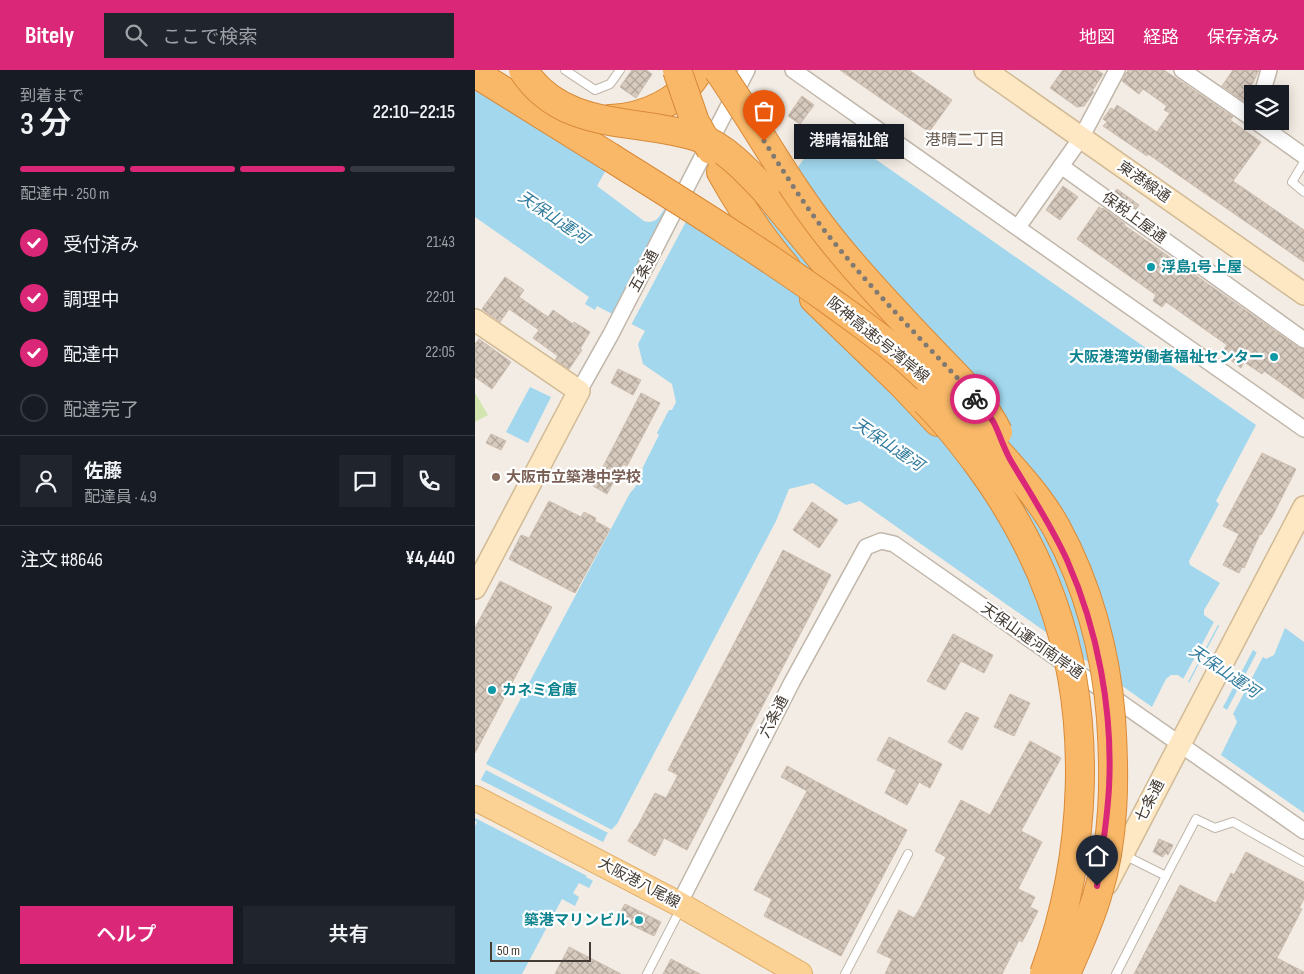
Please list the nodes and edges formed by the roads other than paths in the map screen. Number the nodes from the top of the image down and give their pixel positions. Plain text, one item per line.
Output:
1 (565, 70) edge
2 (620, 70) edge
3 (677, 70) edge
4 (689, 70) edge
5 (699, 70) edge
6 (717, 70) edge
7 (747, 70) edge
8 (793, 70) edge
9 (985, 70) edge
10 (1117, 70) edge
11 (1182, 70) edge
12 (1269, 70) edge
13 (475, 73) edge
14 (522, 81) edge
15 (1265, 85) edge
16 (475, 95) edge
17 (1244, 113) edge
18 (572, 115) junction
19 (1268, 130) edge
20 (1081, 138) junction
21 (1304, 156) edge
22 (1304, 162) edge
23 (1061, 166) junction
24 (721, 172) junction
25 (1304, 192) edge
26 (1018, 227) junction
27 (1304, 294) edge
28 (475, 320) edge
29 (1304, 340) edge
30 (579, 391) junction
31 (1304, 429) edge
32 (1010, 459) junction
33 (1304, 507) edge
34 (881, 541) joint
35 (475, 588) edge
36 (1180, 743) junction
37 (475, 798) edge
38 (1304, 831) edge
39 (908, 854) dead end
40 (1123, 854) junction
41 (1304, 862) edge
42 (1166, 876) junction
43 (680, 905) junction
44 (647, 974) edge
45 (800, 974) edge
46 (845, 974) edge
47 (1038, 974) edge
48 (1045, 974) edge
49 (1060, 974) edge
50 (1066, 974) edge
51 (1116, 974) edge

1 - 2 lane
3 - 24 highway, bridge
4 - 24 highway
5 - 18 highway, bridge
6 - 18 highway, bridge
6 - 32 highway, bridge
7 - 30 street, 五条通
8 - 26 street
9 - 20 street, 東港線通
10 - 20 street
11 - 17 street
12 - 15 street
13 - 50 highway, 阪神高速5号湾岸線, bridge
14 - 18 highway
14 - 32 highway, bridge
16 - 48 highway, 阪神高速5号湾岸線, bridge
19 - 21 street
20 - 23 street
20 - 27 street, 東港線通
22 - 25 lane
23 - 26 street
23 - 29 street, 保税上屋通
24 - 47 highway, bridge
26 - 31 street
28 - 30 street
30 - 35 street
32 - 50 highway, bridge
33 - 36 street, 七条通
34 - 36 street, 天保山運河南岸通
34 - 43 street, 六条通
36 - 38 street, 天保山運河南岸通
36 - 40 street, 七条通
37 - 43 main road, 大阪港八尾線
39 - 46 lane
40 - 42 lane
40 - 49 street, 七条通
41 - 42 lane
42 - 51 lane
43 - 44 lane
43 - 45 main road, 大阪港八尾線

